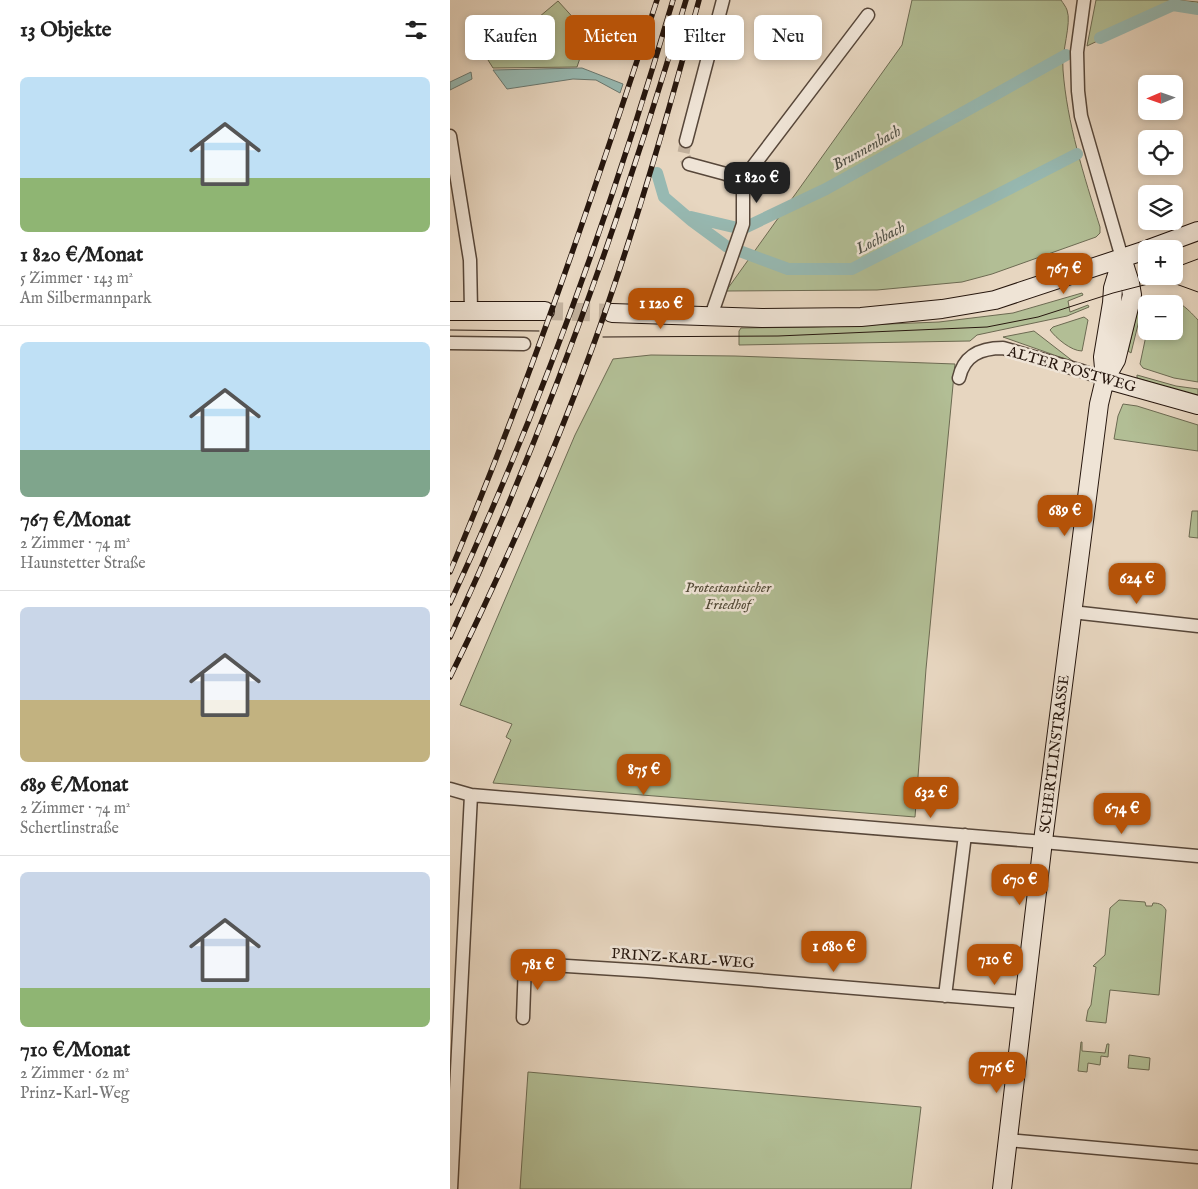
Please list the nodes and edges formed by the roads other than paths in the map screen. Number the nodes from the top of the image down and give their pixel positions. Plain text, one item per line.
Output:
1 (723, 0) edge
2 (1084, 0) edge
3 (868, 15) dead end
4 (450, 136) edge
5 (686, 141) tunnel mouth
6 (689, 164) dead end
7 (743, 183) junction
8 (1198, 231) edge
9 (1173, 240) edge
10 (1138, 252) edge
11 (1122, 258) junction
12 (471, 310) junction
13 (450, 311) edge
14 (545, 311) tunnel mouth
15 (612, 313) tunnel mouth
16 (711, 316) junction
17 (450, 343) edge
18 (524, 344) dead end
19 (959, 378) dead end
20 (1104, 379) junction
21 (1198, 404) edge
22 (1072, 612) junction
23 (1198, 626) edge
24 (450, 789) edge
25 (471, 795) junction
26 (965, 835) junction
27 (1043, 842) junction
28 (1198, 856) edge
29 (945, 996) junction
30 (1025, 1002) junction
31 (523, 1018) dead end
32 (452, 1095) edge
33 (1007, 1140) junction
34 (1198, 1157) edge
35 (451, 1189) edge
36 (1002, 1189) edge

1 - 5 street
2 - 11 street
3 - 7 street
4 - 12 street
6 - 7 street
7 - 16 street
8 - 9 street
10 - 11 street
11 - 16 street
11 - 20 street, SCHERTLINSTRASSE
12 - 13 street
12 - 14 street
15 - 16 street
17 - 18 street
19 - 20 street, ALTER POSTWEG
20 - 21 street, ALTER POSTWEG
20 - 22 street, SCHERTLINSTRASSE
22 - 23 street
22 - 27 street, SCHERTLINSTRASSE
24 - 25 street
25 - 26 street
25 - 32 street
26 - 27 street
26 - 29 street
27 - 28 street
27 - 30 street, SCHERTLINSTRASSE
29 - 30 street, PRINZ-KARL-WEG
29 - 31 street, PRINZ-KARL-WEG
30 - 33 street, SCHERTLINSTRASSE
32 - 35 street
33 - 34 street
33 - 36 street, SCHERTLINSTRASSE

